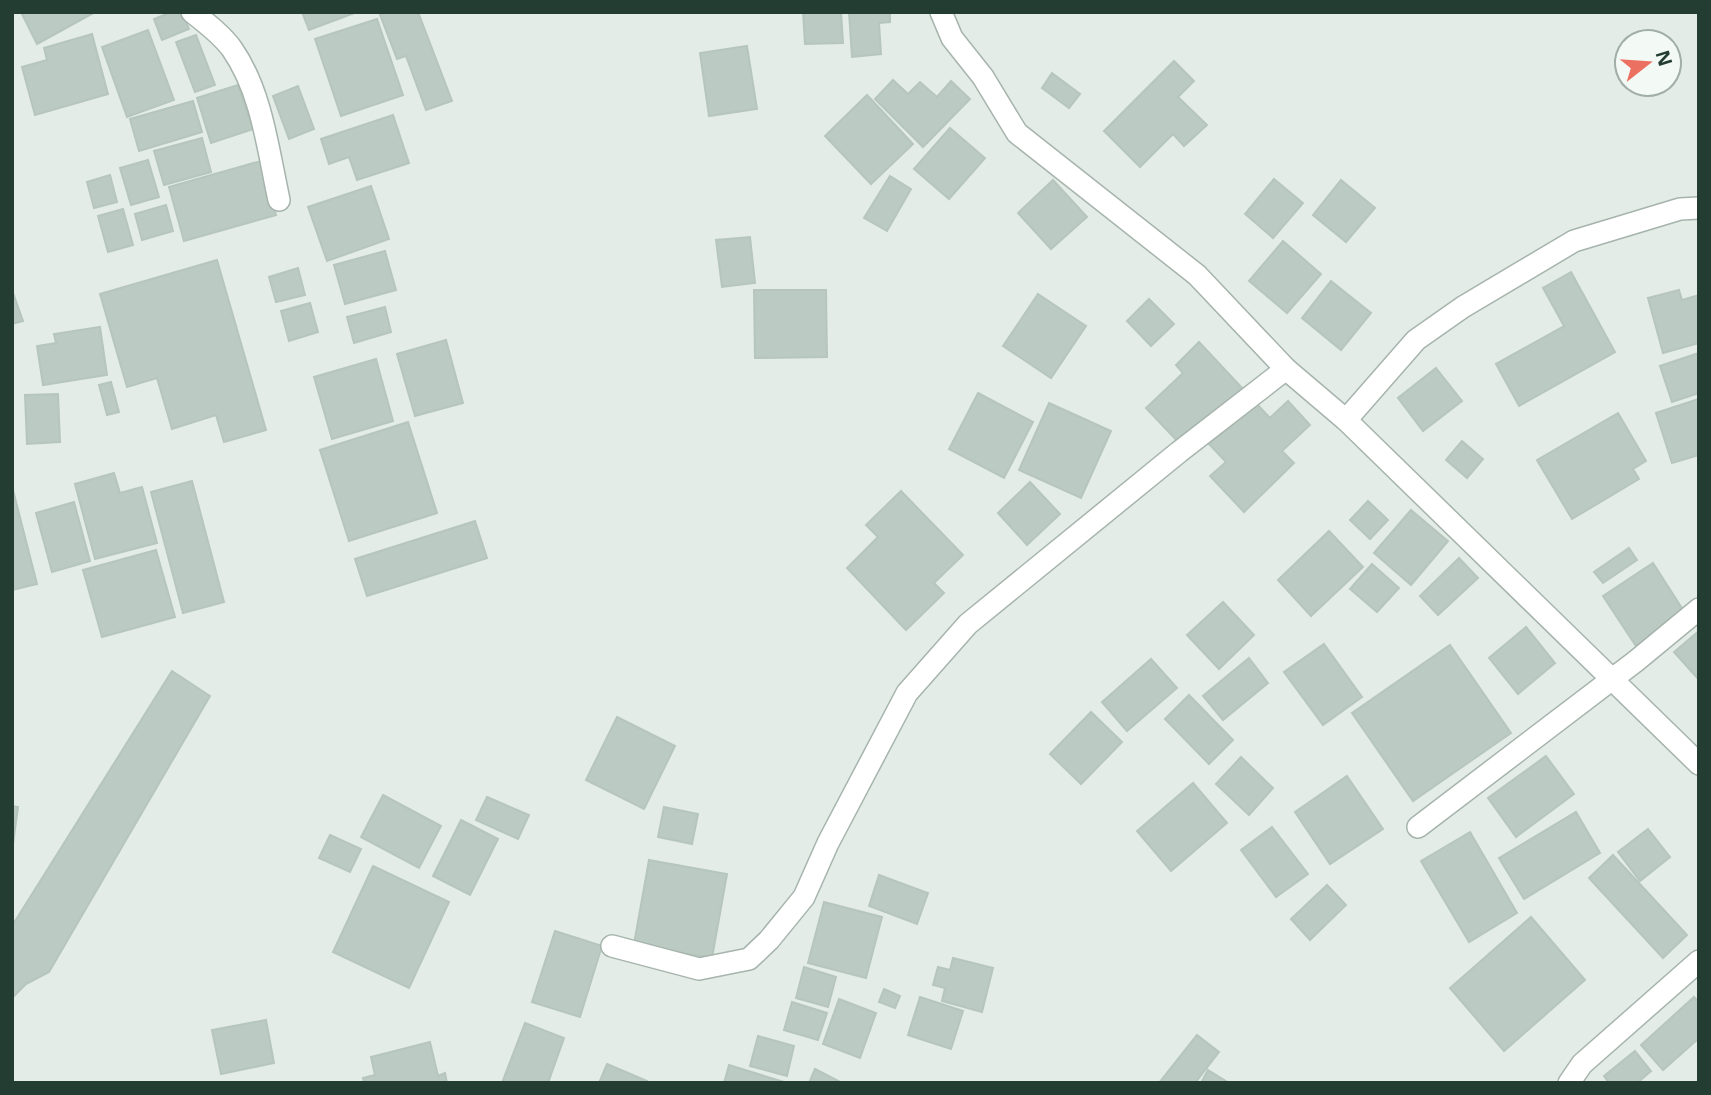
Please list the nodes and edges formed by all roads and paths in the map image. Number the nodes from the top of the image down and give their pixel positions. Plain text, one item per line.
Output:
1 (192, 12) edge
2 (941, 12) edge
3 (279, 200) dead end
4 (1699, 208) edge
5 (1286, 369) junction
6 (1346, 421) junction
7 (1699, 609) edge
8 (1610, 678) junction
9 (1699, 764) edge
10 (1418, 827) dead end
11 (612, 946) dead end
12 (1699, 961) edge
13 (1569, 1083) edge

1 - 3 street
2 - 5 street
4 - 6 street
5 - 6 street
5 - 11 street
6 - 8 street
7 - 8 street
8 - 9 street
8 - 10 street
12 - 13 street

